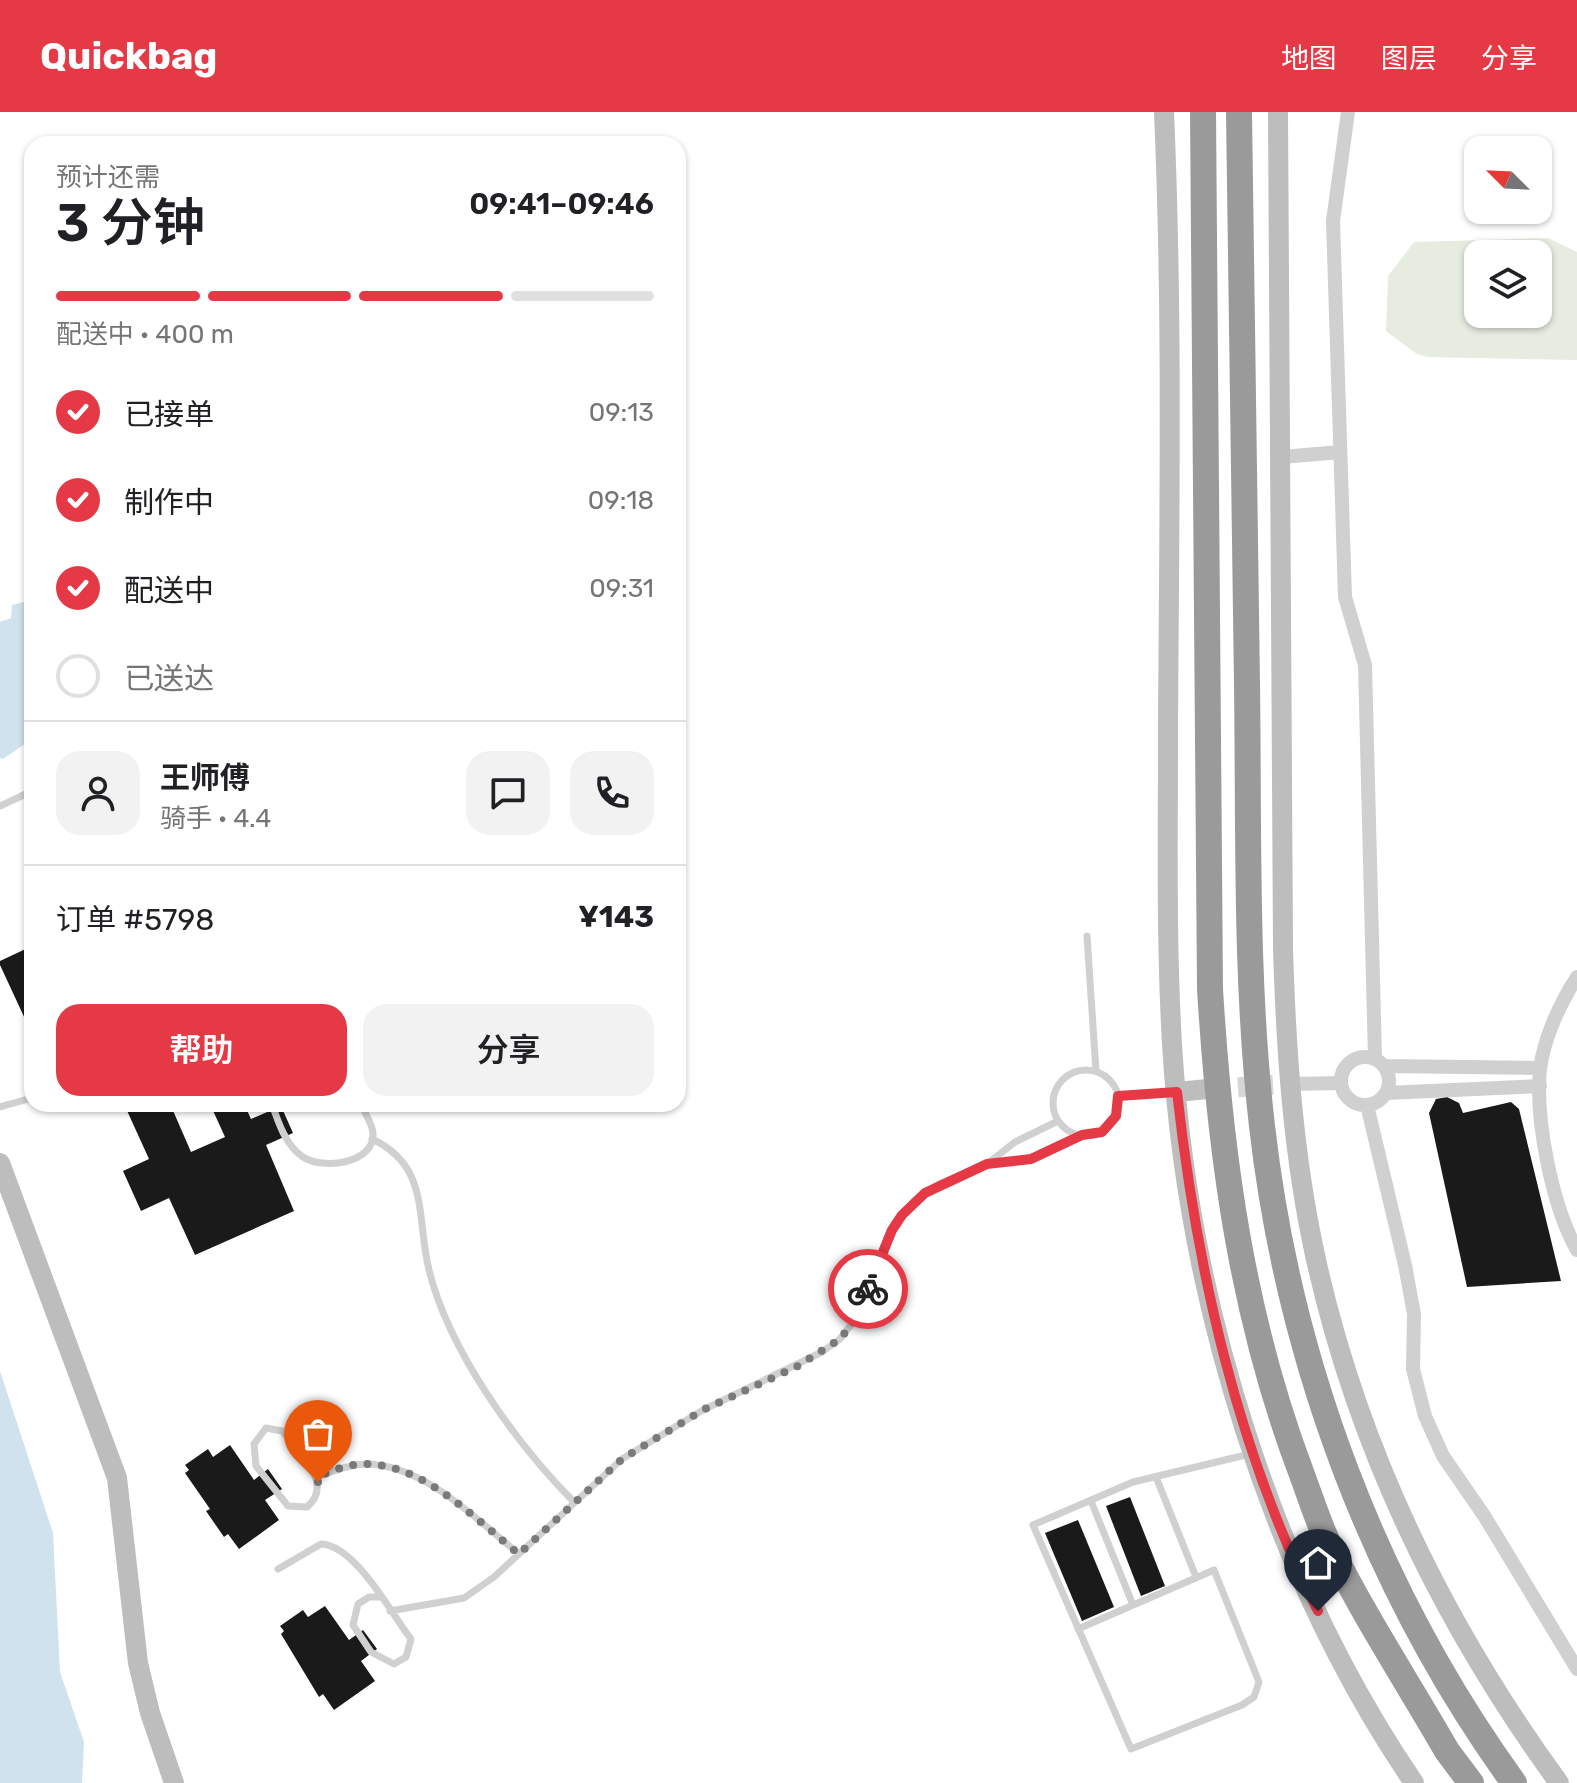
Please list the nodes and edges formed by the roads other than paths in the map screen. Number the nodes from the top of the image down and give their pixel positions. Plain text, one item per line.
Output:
1 (1164, 112) edge
2 (1203, 112) edge
3 (1239, 112) edge
4 (1278, 112) edge
5 (1348, 112) edge
6 (1340, 452) junction
7 (1282, 457) junction
8 (24, 795) edge
9 (0, 806) edge
10 (1087, 936) dead end
11 (1577, 977) edge
12 (1379, 1062) junction
13 (1540, 1068) junction
14 (1096, 1071) junction
15 (1340, 1083) junction
16 (1282, 1085) junction
17 (1540, 1086) junction
18 (1208, 1089) tunnel mouth
19 (1177, 1092) junction
20 (1386, 1093) junction
21 (1118, 1096) junction
22 (24, 1100) edge
23 (1367, 1105) junction
24 (0, 1107) edge
25 (276, 1112) edge
26 (365, 1112) edge
27 (1058, 1121) junction
28 (1082, 1135) junction
29 (372, 1139) junction
30 (0, 1163) edge
31 (987, 1164) junction
32 (1577, 1250) edge
33 (1253, 1453) junction
34 (317, 1477) junction
35 (1156, 1477) junction
36 (573, 1501) junction
37 (1091, 1501) junction
38 (519, 1554) junction
39 (278, 1569) dead end
40 (1196, 1577) junction
41 (381, 1597) junction
42 (1133, 1605) junction
43 (390, 1611) junction
44 (1078, 1629) junction
45 (1577, 1669) edge
46 (174, 1783) edge
47 (1414, 1783) edge
48 (1471, 1783) edge
49 (1514, 1783) edge
50 (1559, 1783) edge

1 - 19 main road
2 - 48 highway
3 - 49 highway
4 - 7 main road
5 - 6 street
6 - 7 street
6 - 12 street
7 - 16 main road
8 - 9 lane
10 - 14 lane
11 - 13 street
12 - 13 street
12 - 15 street
12 - 20 street
13 - 17 street
14 - 21 lane
14 - 27 lane
15 - 16 street
15 - 23 street
16 - 50 main road
17 - 20 street
17 - 32 street
18 - 19 main road
19 - 21 lane
19 - 33 main road
20 - 23 street
21 - 28 lane
22 - 24 lane
23 - 45 street
25 - 29 lane
26 - 29 lane
27 - 28 lane
27 - 31 lane
28 - 31 lane
29 - 36 lane
30 - 46 main road
31 - 36 lane
33 - 35 lane
33 - 47 main road
34 - 34 lane
34 - 38 lane
35 - 37 lane
35 - 40 lane
36 - 38 lane
37 - 42 lane
37 - 44 lane
38 - 43 lane
39 - 41 lane
40 - 42 lane
40 - 44 lane
41 - 43 lane
41 - 43 lane
42 - 44 lane

